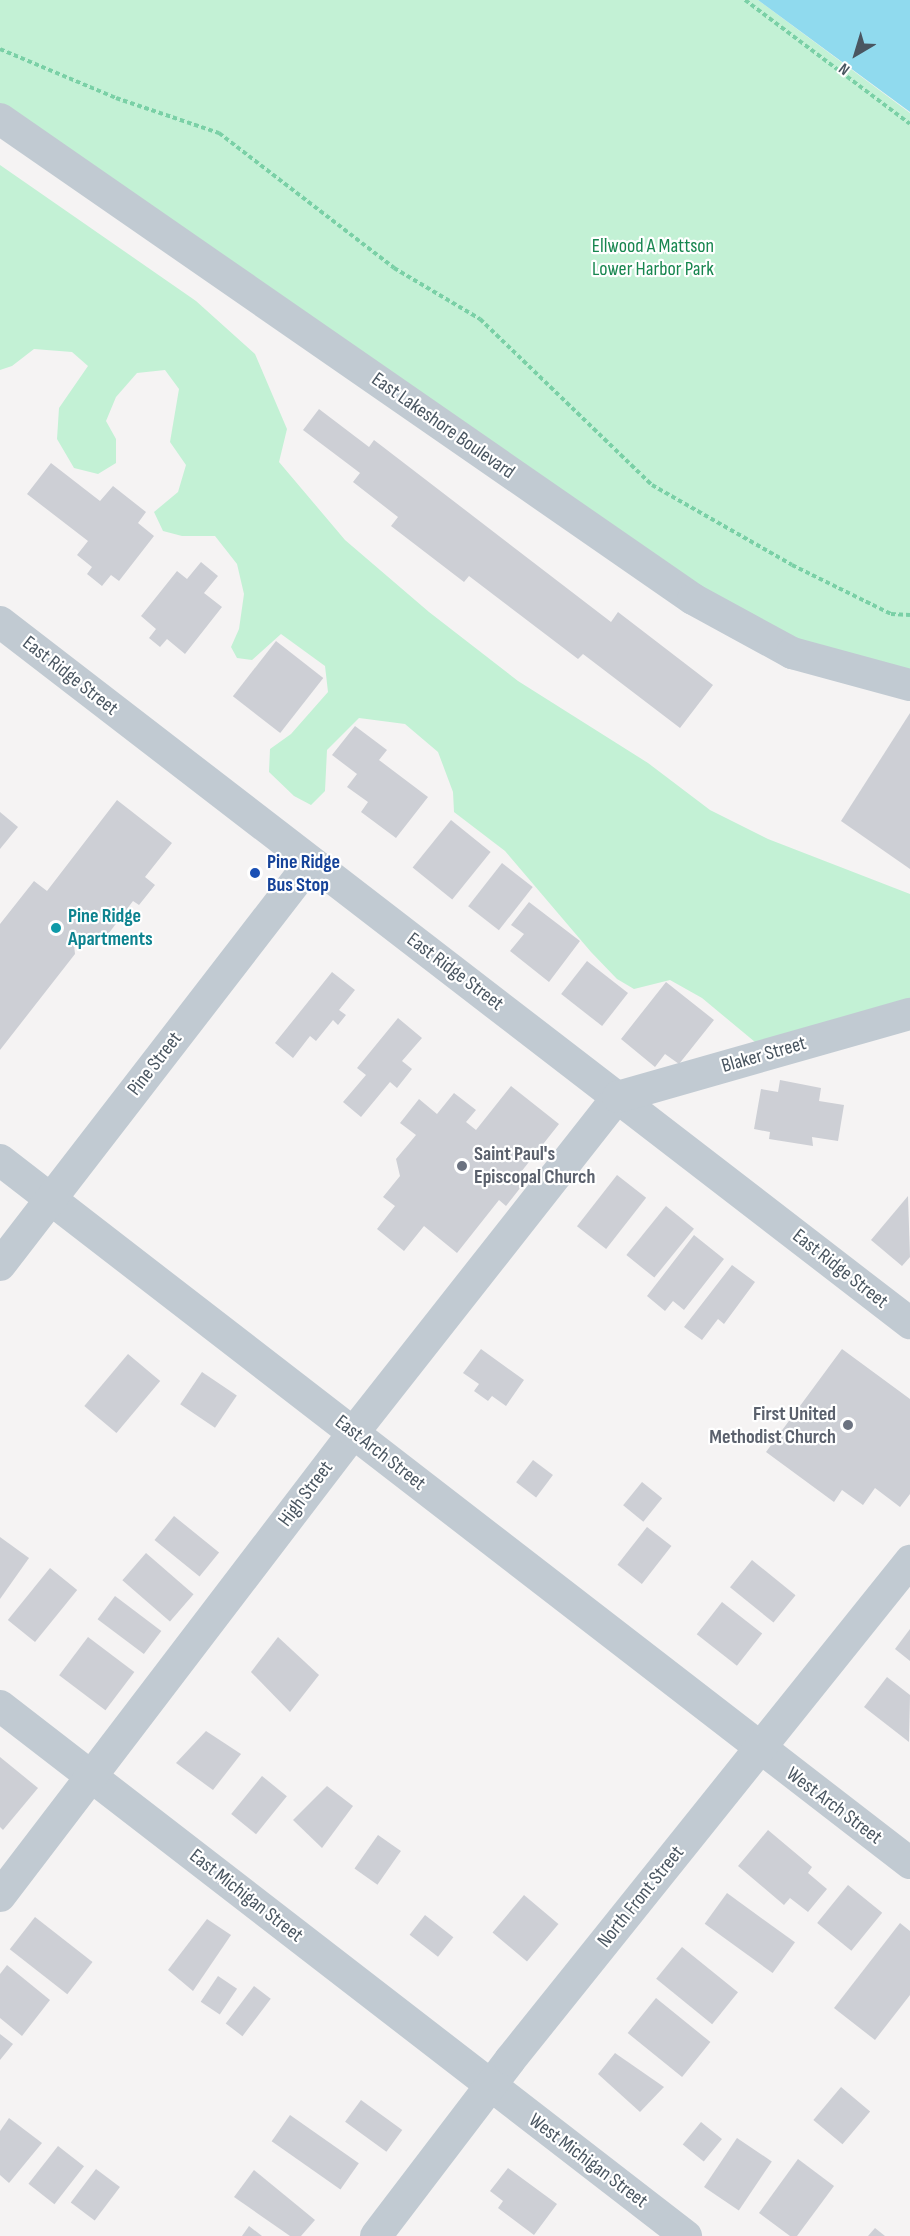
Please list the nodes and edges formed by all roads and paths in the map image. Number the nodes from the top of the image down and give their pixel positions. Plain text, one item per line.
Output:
1 (745, 0) edge
2 (0, 49) edge
3 (0, 118) edge
4 (910, 124) edge
5 (910, 615) edge
6 (0, 622) edge
7 (910, 685) edge
8 (311, 862) junction
9 (910, 1014) edge
10 (618, 1097) junction
11 (0, 1160) edge
12 (51, 1199) junction
13 (0, 1265) edge
14 (910, 1323) edge
15 (354, 1432) junction
16 (910, 1561) edge
17 (0, 1706) edge
18 (759, 1749) junction
19 (93, 1777) junction
20 (910, 1863) edge
21 (0, 1896) edge
22 (490, 2086) junction
23 (376, 2236) edge
24 (686, 2236) edge

1 - 4 path
2 - 5 path
3 - 7 street, East Lakeshore Boulevard
6 - 8 street, East Ridge Street
8 - 10 street, East Ridge Street
8 - 12 street, Pine Street
9 - 10 street, Blaker Street
10 - 14 street, East Ridge Street
10 - 15 street, High Street
11 - 12 street, East Arch Street
12 - 13 street, Pine Street
12 - 15 street, East Arch Street
15 - 18 street, East Arch Street
15 - 19 street, High Street
16 - 18 street, North Front Street
17 - 19 street, East Michigan Street
18 - 20 street, West Arch Street
18 - 22 street, North Front Street
19 - 21 street, High Street
19 - 22 street, East Michigan Street
22 - 23 street, North Front Street
22 - 24 street, West Michigan Street

